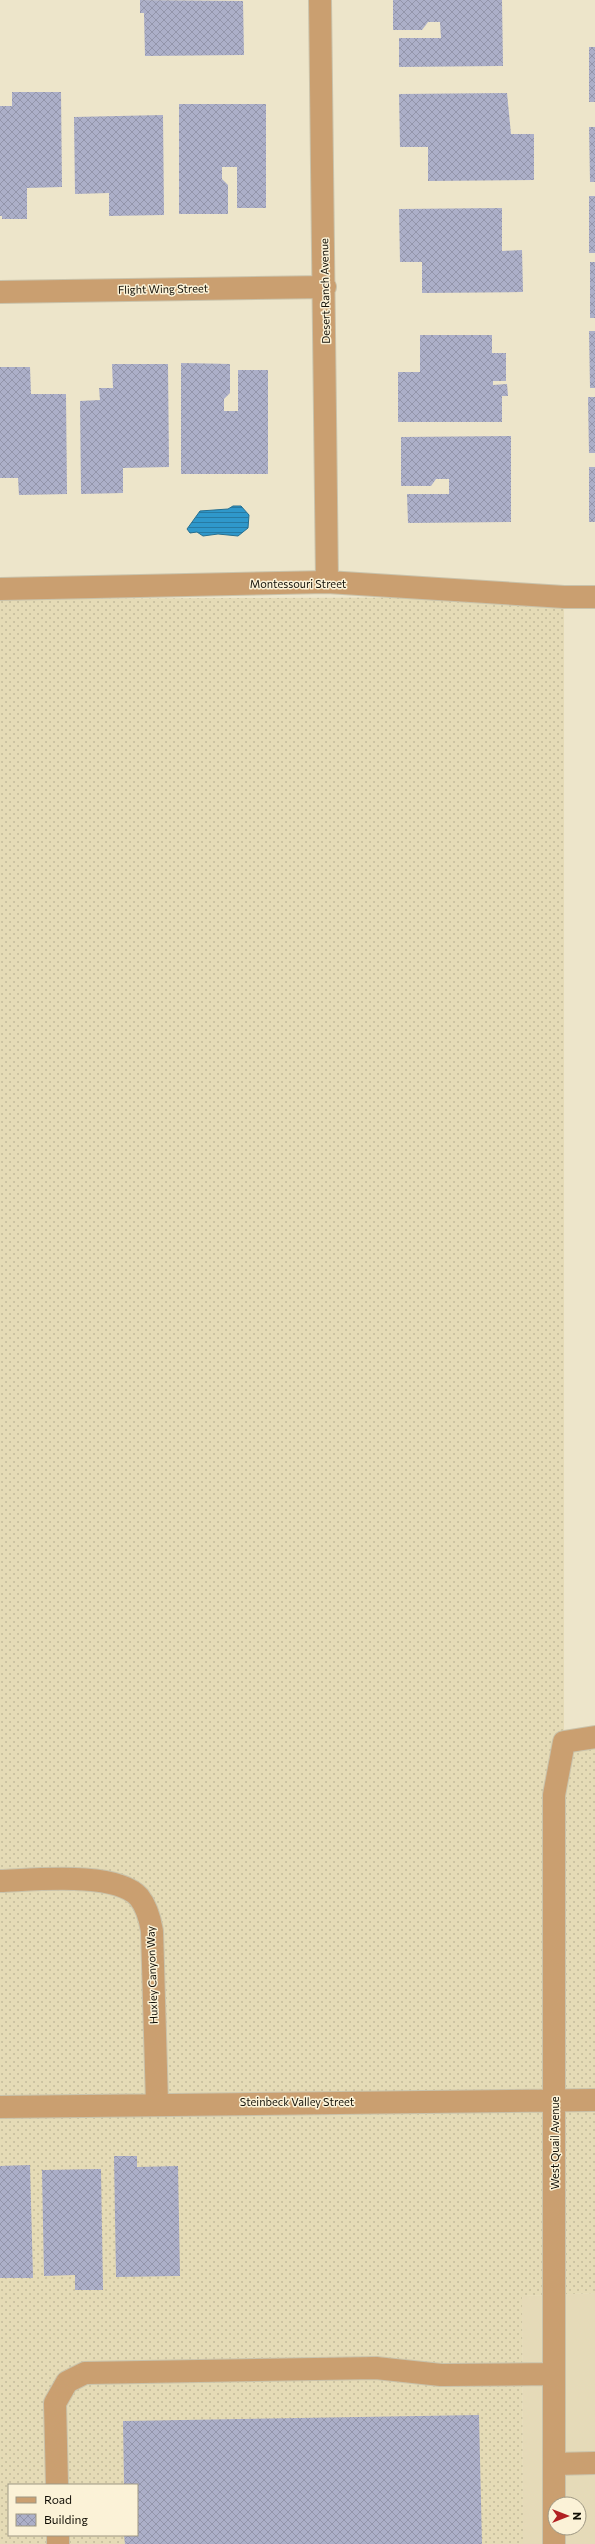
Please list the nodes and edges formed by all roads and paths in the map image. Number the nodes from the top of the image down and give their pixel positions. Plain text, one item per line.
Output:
1 (320, 0) edge
2 (325, 287) junction
3 (0, 292) edge
4 (327, 582) junction
5 (0, 589) edge
6 (595, 597) edge
7 (595, 1736) edge
8 (0, 1881) edge
9 (555, 2100) junction
10 (595, 2100) edge
11 (156, 2103) junction
12 (0, 2107) edge
13 (554, 2374) junction
14 (595, 2463) edge
15 (554, 2464) junction
16 (57, 2484) edge
17 (554, 2544) edge

1 - 2 street, Desert Ranch Avenue
2 - 3 street, Flight Wing Street
2 - 4 street, Desert Ranch Avenue
4 - 5 street, Montessouri Street
4 - 6 street, Montessouri Street
7 - 9 street, West Quail Avenue
8 - 11 street, Huxley Canyon Way
9 - 10 street, Steinbeck Valley Street
9 - 11 street, Steinbeck Valley Street
9 - 13 street, West Quail Avenue
11 - 12 street, Steinbeck Valley Street
13 - 15 street, West Quail Avenue
13 - 16 street
14 - 15 street
15 - 17 street, West Quail Avenue

